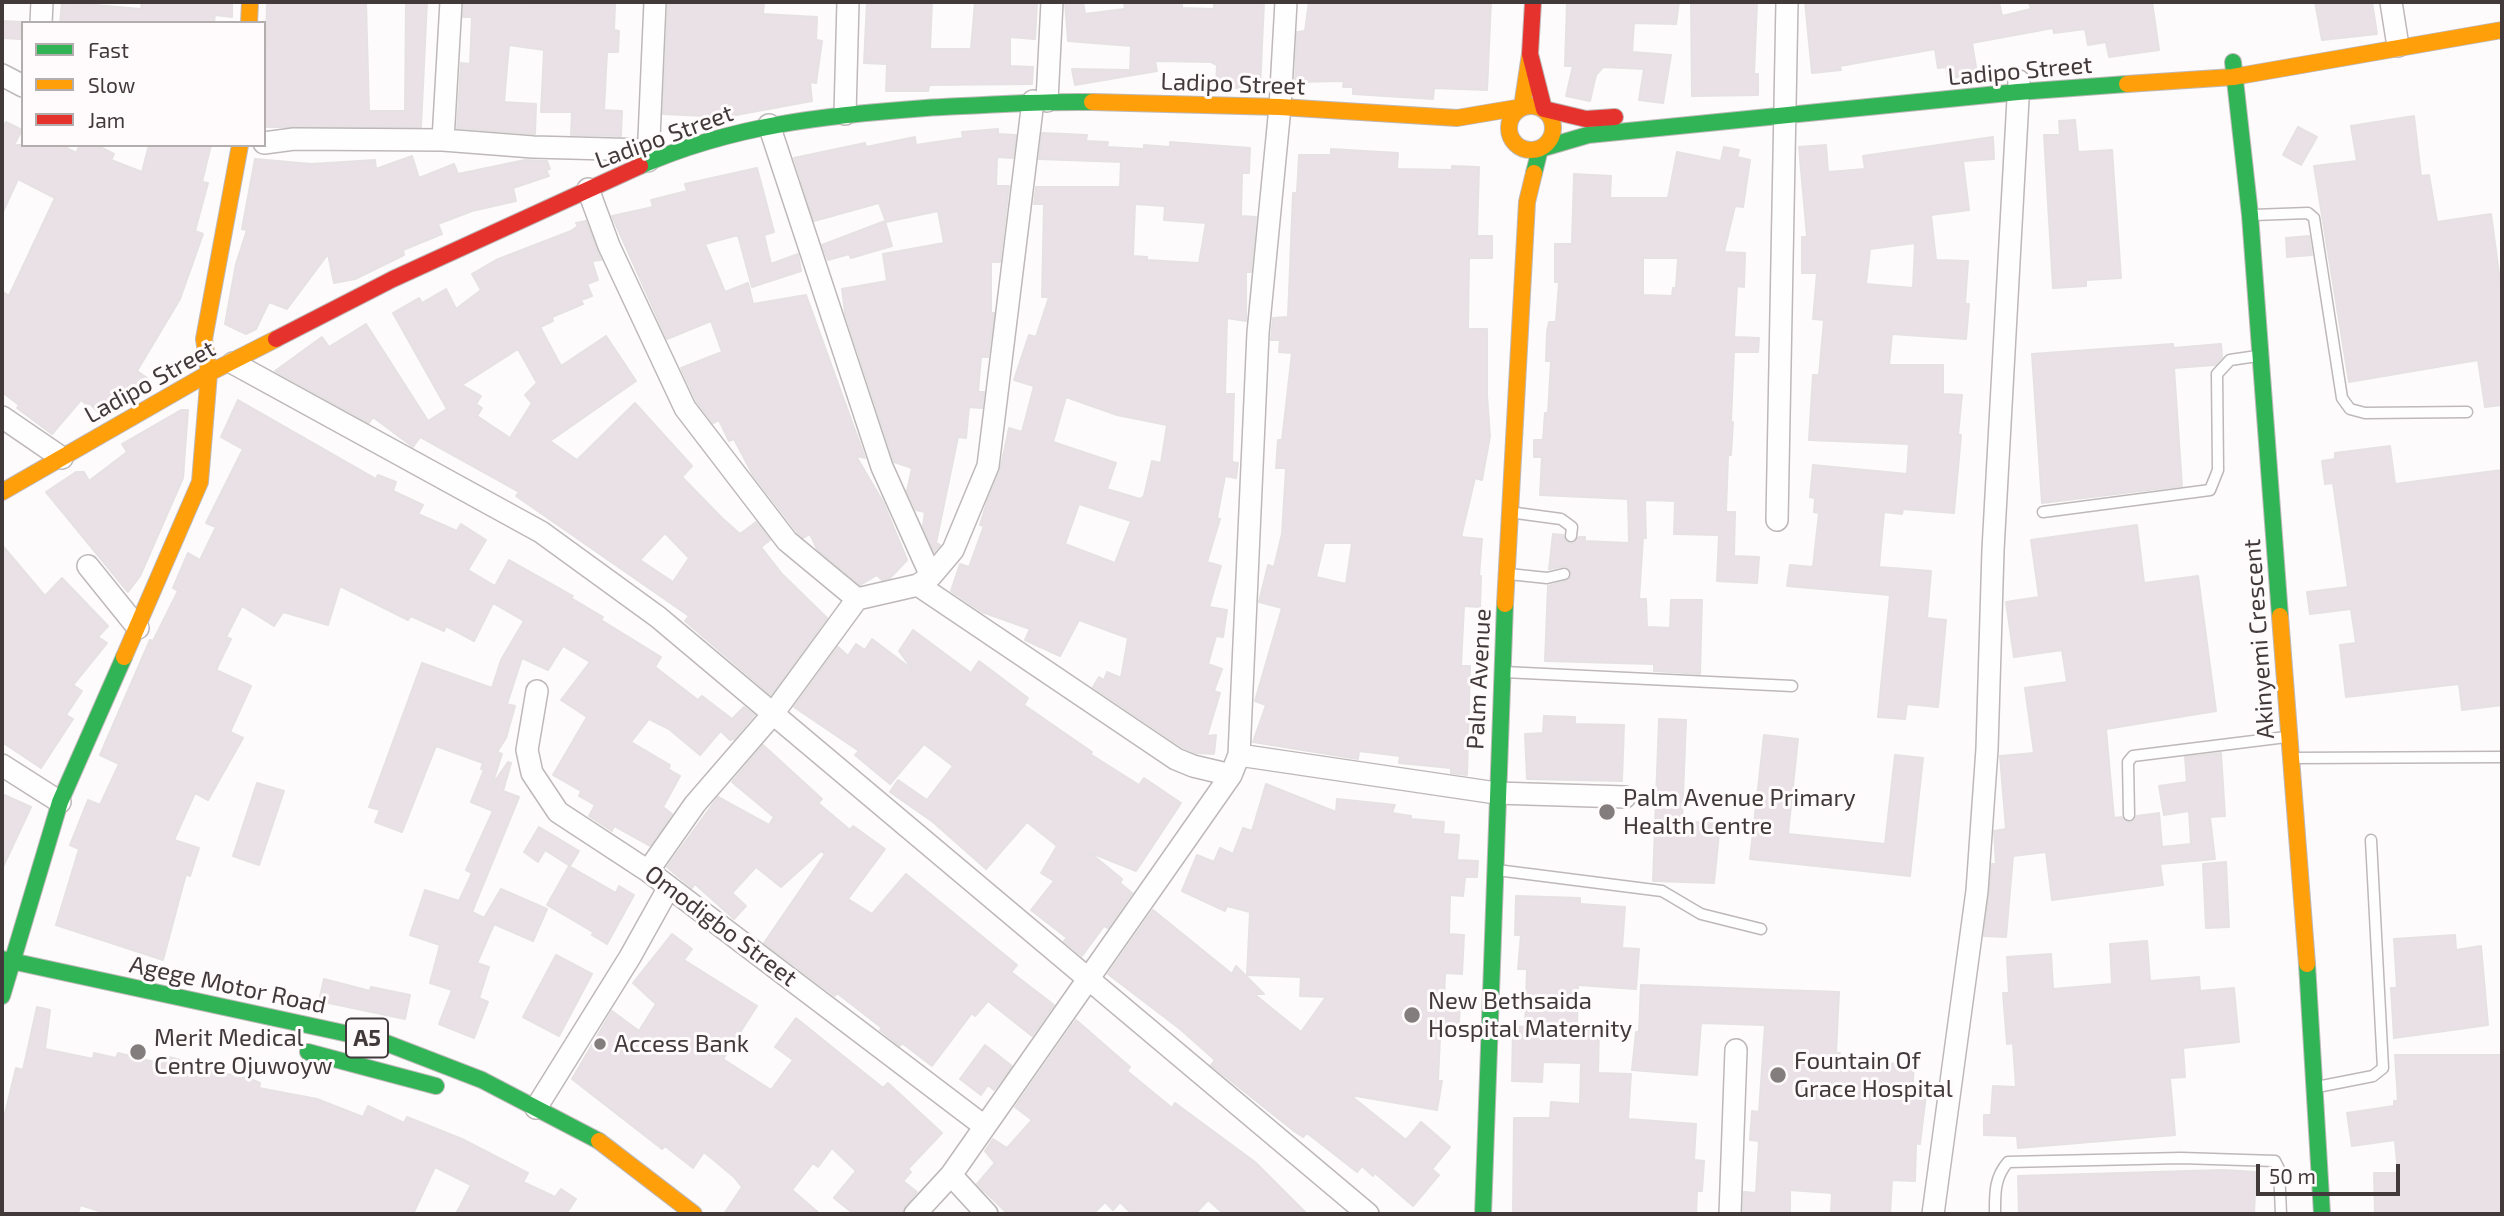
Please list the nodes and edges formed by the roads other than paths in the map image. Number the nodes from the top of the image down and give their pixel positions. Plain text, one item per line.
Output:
1 (42, 2) edge
2 (250, 2) edge
3 (451, 2) edge
4 (655, 2) edge
5 (848, 2) edge
6 (1052, 2) edge
7 (1286, 2) edge
8 (1533, 2) edge
9 (1787, 2) edge
10 (2390, 2) edge
11 (2502, 18) edge
12 (41, 21) edge
13 (249, 21) edge
14 (2502, 30) edge
15 (2397, 40) junction
16 (1530, 54) junction
17 (2233, 69) junction
18 (2, 75) edge
19 (21, 85) edge
20 (2018, 87) junction
21 (1040, 101) junction
22 (1280, 107) junction
23 (1522, 107) junction
24 (1544, 109) junction
25 (1784, 112) junction
26 (845, 114) junction
27 (1457, 118) junction
28 (769, 125) junction
29 (443, 140) junction
30 (266, 142) edge
31 (240, 147) edge
32 (1520, 148) junction
33 (1540, 149) junction
34 (648, 156) junction
35 (588, 190) junction
36 (1527, 202) junction
37 (2250, 215) junction
38 (2260, 355) junction
39 (233, 363) junction
40 (209, 373) junction
41 (2467, 412) dead end
42 (2, 416) edge
43 (62, 458) junction
44 (2, 492) edge
45 (1508, 512) junction
46 (2043, 512) dead end
47 (1777, 520) dead end
48 (1571, 536) dead end
49 (88, 566) dead end
50 (1506, 574) junction
51 (1564, 574) dead end
52 (924, 581) junction
53 (858, 599) junction
54 (138, 628) junction
55 (1503, 672) junction
56 (1792, 686) dead end
57 (537, 691) dead end
58 (772, 715) junction
59 (2289, 737) junction
60 (1240, 755) junction
61 (2502, 757) edge
62 (2290, 758) junction
63 (2, 765) edge
64 (1231, 775) junction
65 (1496, 793) junction
66 (1625, 797) dead end
67 (60, 802) junction
68 (2129, 815) dead end
69 (2371, 840) dead end
70 (1496, 870) junction
71 (648, 871) junction
72 (669, 887) junction
73 (1761, 929) dead end
74 (7, 960) edge
75 (1089, 978) junction
76 (6, 989) edge
77 (288, 1048) dead end
78 (1736, 1050) dead end
79 (2316, 1087) junction
80 (455, 1092) dead end
81 (536, 1108) junction
82 (984, 1126) junction
83 (951, 1175) junction
84 (694, 1214) edge
85 (915, 1214) edge
86 (987, 1214) edge
87 (1368, 1214) edge
88 (1483, 1214) edge
89 (1730, 1214) edge
90 (1933, 1214) edge
91 (1995, 1214) edge
92 (2281, 1214) edge
93 (2322, 1214) edge

1 - 12 street
2 - 13 main road
3 - 29 street
4 - 34 street
5 - 26 street
6 - 21 street
7 - 22 street
8 - 16 main road
9 - 25 street
10 - 15 street
11 - 15 main road, Ladipo Street
14 - 15 main road, Ladipo Street
15 - 17 main road, Ladipo Street
16 - 23 main road
16 - 24 main road
17 - 20 main road, Ladipo Street
17 - 37 main road, Akinyemi Crescent
18 - 19 street
20 - 25 main road, Ladipo Street
20 - 90 street
21 - 22 main road, Ladipo Street
21 - 26 main road, Ladipo Street
21 - 52 street
22 - 27 main road, Ladipo Street
22 - 60 street
23 - 24 main road
23 - 27 main road, Ladipo Street
23 - 32 main road
24 - 25 main road, Ladipo Street
24 - 33 main road
25 - 33 main road, Ladipo Street
25 - 47 street
26 - 28 main road, Ladipo Street
27 - 32 main road, Ladipo Street
28 - 34 main road, Ladipo Street
28 - 52 street
29 - 30 street
29 - 34 street
31 - 40 main road
32 - 33 main road
32 - 36 main road
33 - 36 main road, Palm Avenue
34 - 35 main road, Ladipo Street
35 - 39 main road, Ladipo Street
35 - 53 street
36 - 45 main road, Palm Avenue
37 - 38 main road, Akinyemi Crescent
37 - 41 lane
38 - 46 lane
38 - 59 main road, Akinyemi Crescent
39 - 40 main road, Ladipo Street
39 - 58 street
40 - 43 main road, Ladipo Street
40 - 54 main road
42 - 43 street
43 - 44 main road, Ladipo Street
45 - 48 lane
45 - 50 main road, Palm Avenue
49 - 54 street
50 - 51 lane
50 - 55 main road, Palm Avenue
52 - 53 street
52 - 64 street
53 - 58 street
54 - 67 main road
55 - 56 lane
55 - 65 main road, Palm Avenue
57 - 71 street, Omodigbo Street
58 - 71 street
58 - 75 street
59 - 62 main road, Akinyemi Crescent
59 - 68 lane
60 - 64 street
60 - 65 street
61 - 62 lane
62 - 79 main road, Akinyemi Crescent
63 - 67 street
64 - 75 street
65 - 66 street
65 - 70 main road, Palm Avenue
67 - 74 main road
69 - 79 lane
70 - 73 lane
70 - 88 main road, Palm Avenue
71 - 72 street, Omodigbo Street
72 - 81 street
72 - 82 street, Omodigbo Street
74 - 76 main road
74 - 81 main road, Agege Motor Road / A5
75 - 82 street
75 - 87 street
77 - 80 main road, Agege Motor Road / A5
78 - 89 street
79 - 93 main road, Akinyemi Crescent
81 - 84 main road, Agege Motor Road / A5
82 - 83 street
83 - 85 street
83 - 86 street
91 - 92 lane

